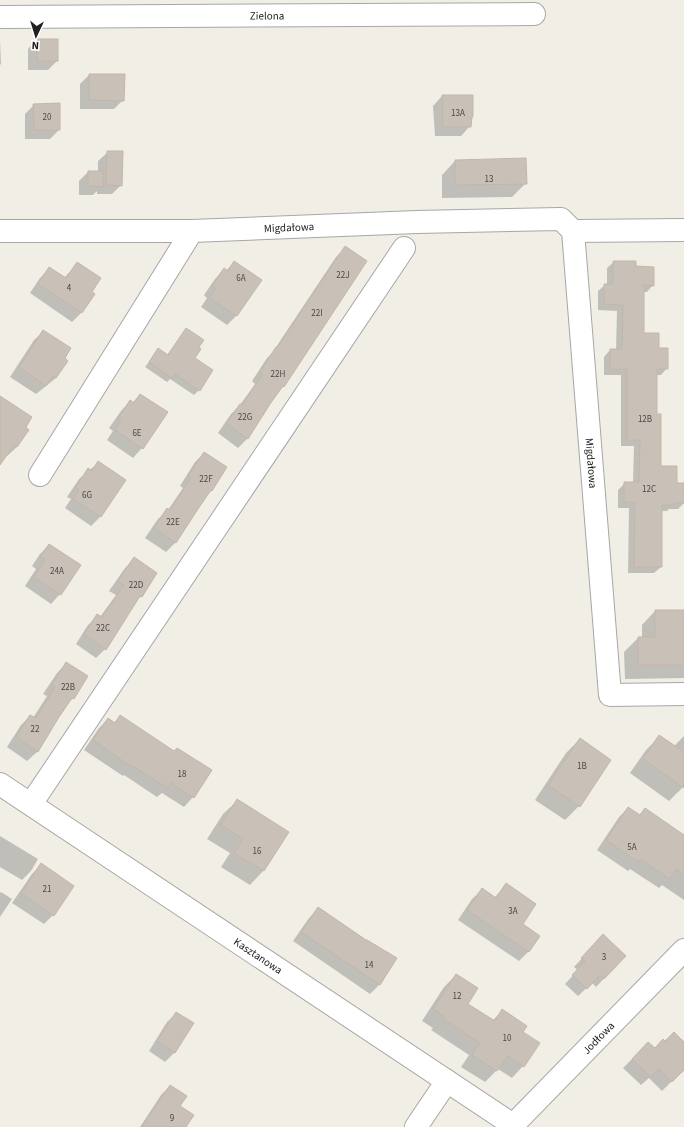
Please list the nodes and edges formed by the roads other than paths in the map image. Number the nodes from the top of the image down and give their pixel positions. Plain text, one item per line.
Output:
1 (534, 14) dead end
2 (0, 17) edge
3 (573, 230) junction
4 (684, 230) edge
5 (0, 231) edge
6 (192, 231) junction
7 (404, 248) dead end
8 (40, 475) dead end
9 (684, 694) edge
10 (1, 786) edge
11 (31, 804) junction
12 (684, 950) edge
13 (446, 1081) junction
14 (514, 1126) edge
15 (416, 1127) edge

1 - 2 street, Zielona
3 - 4 street
3 - 6 street, Migdałowa
3 - 9 street, Migdałowa
5 - 6 street, Migdałowa
6 - 8 street
7 - 11 street
10 - 11 street, Kasztanowa
11 - 13 street, Kasztanowa
12 - 14 street, Jodłowa
13 - 14 street, Kasztanowa
13 - 15 street

